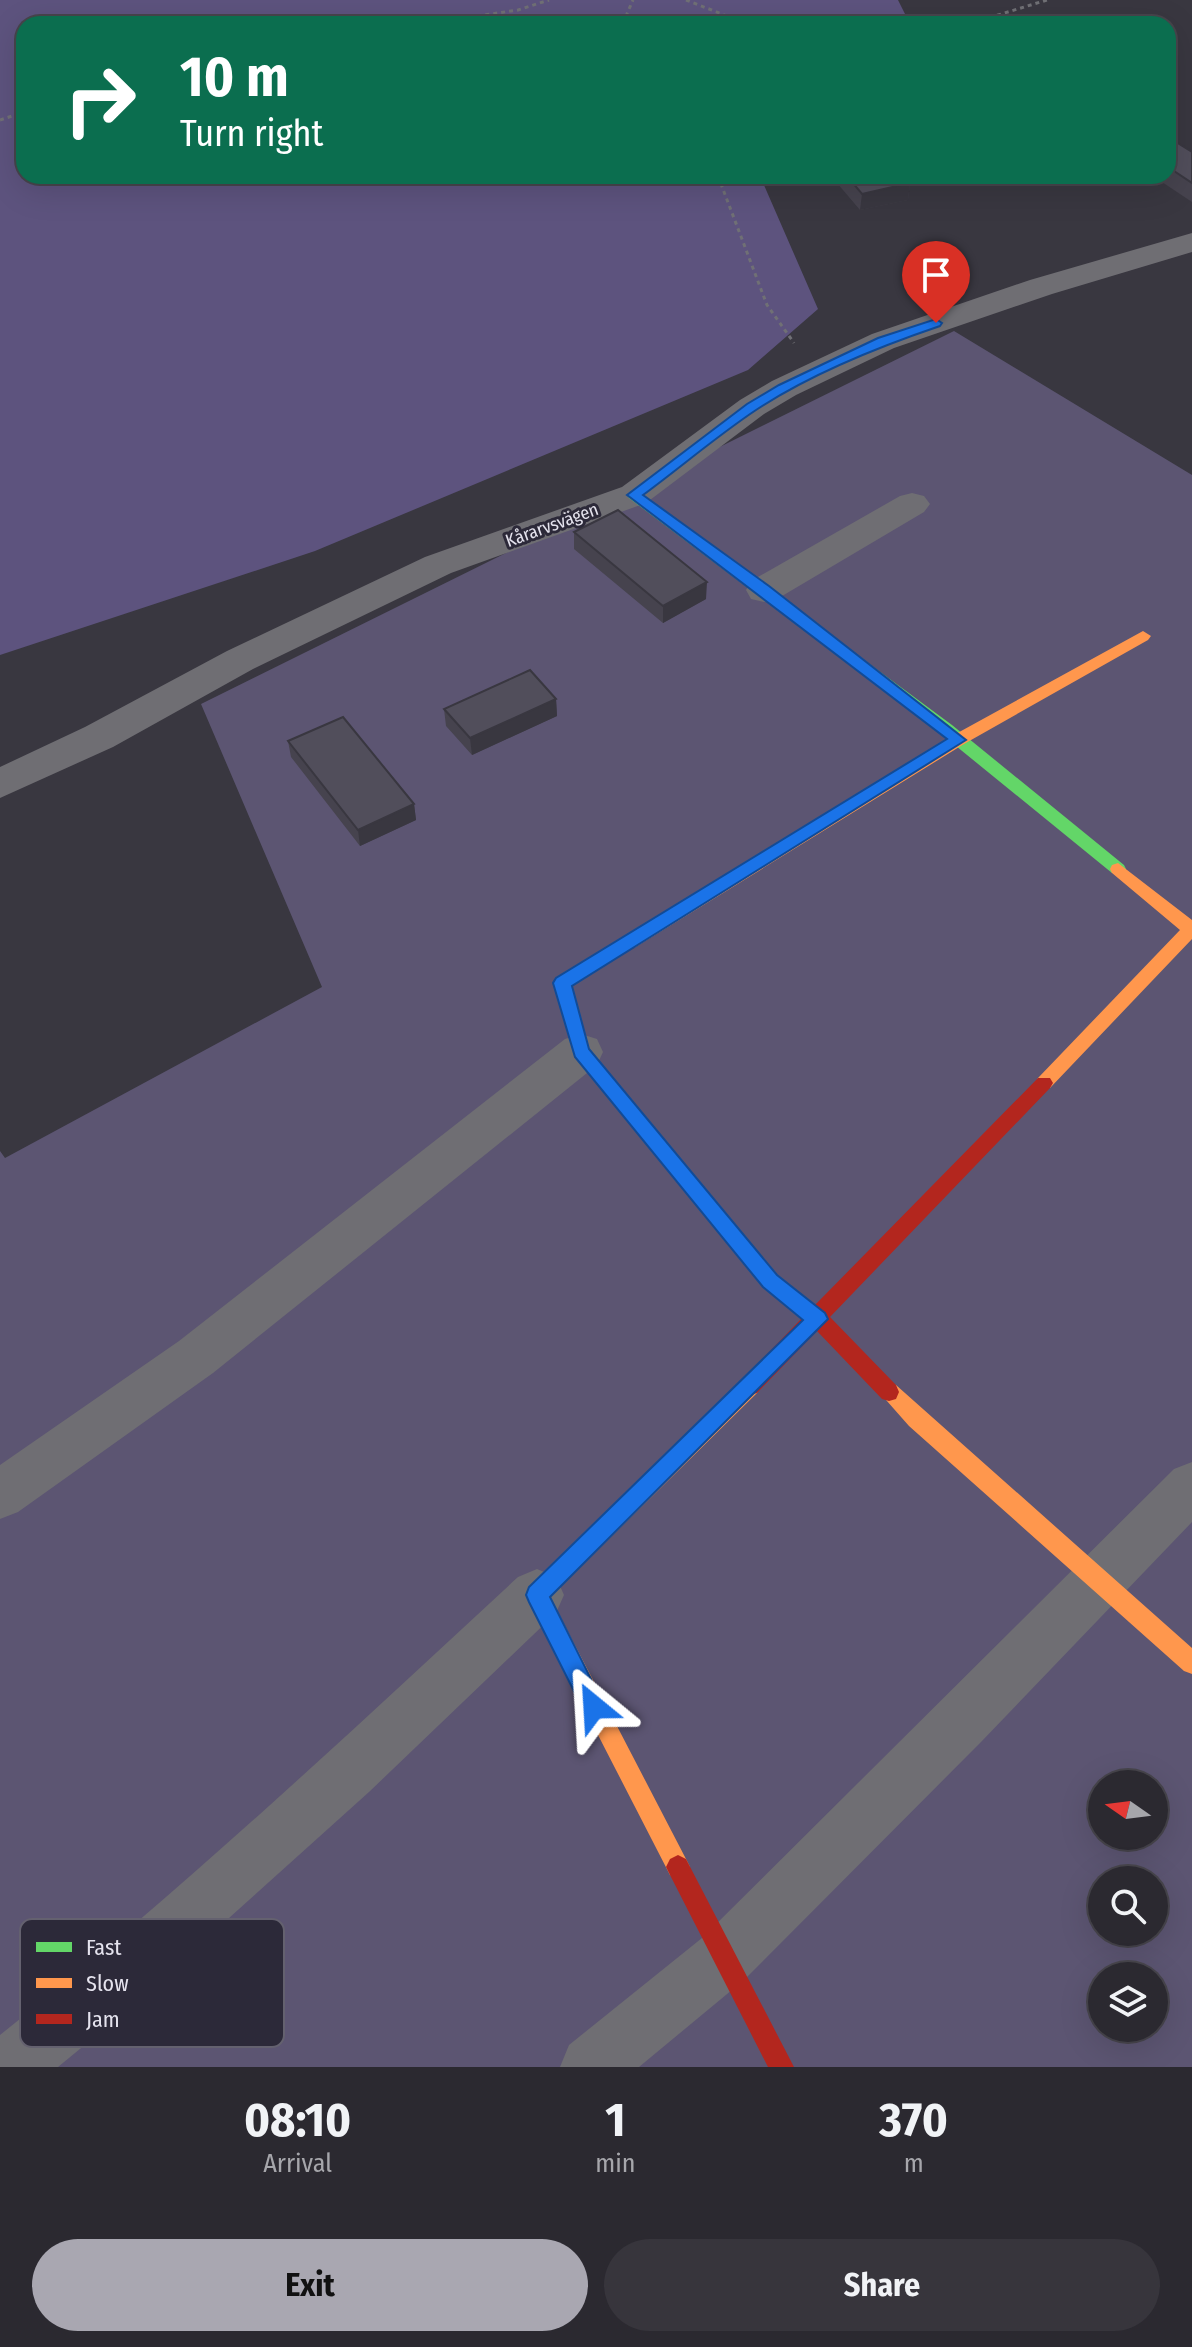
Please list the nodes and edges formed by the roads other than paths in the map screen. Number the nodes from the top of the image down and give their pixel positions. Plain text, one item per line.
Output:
1 (1192, 242) edge
2 (634, 495) junction
3 (912, 504) dead end
4 (764, 590) junction
5 (1143, 636) dead end
6 (958, 740) junction
7 (0, 784) edge
8 (581, 1052) junction
9 (818, 1319) junction
10 (1192, 1486) edge
11 (0, 1495) edge
12 (1098, 1580) junction
13 (537, 1595) junction
14 (1192, 1663) edge
15 (184, 1919) edge
16 (723, 1959) junction
17 (34, 2047) edge
18 (9, 2067) edge
19 (591, 2067) edge
20 (781, 2067) edge

1 - 2 street, Kårarvsvägen
2 - 4 street
2 - 7 street, Kårarvsvägen
3 - 4 street
4 - 6 street
5 - 6 street
6 - 8 street
6 - 9 street
8 - 9 street
8 - 11 street
9 - 12 street
9 - 13 street
10 - 12 street
12 - 14 street
12 - 16 street
13 - 15 street
13 - 16 street
16 - 19 street
16 - 20 street
17 - 18 street

